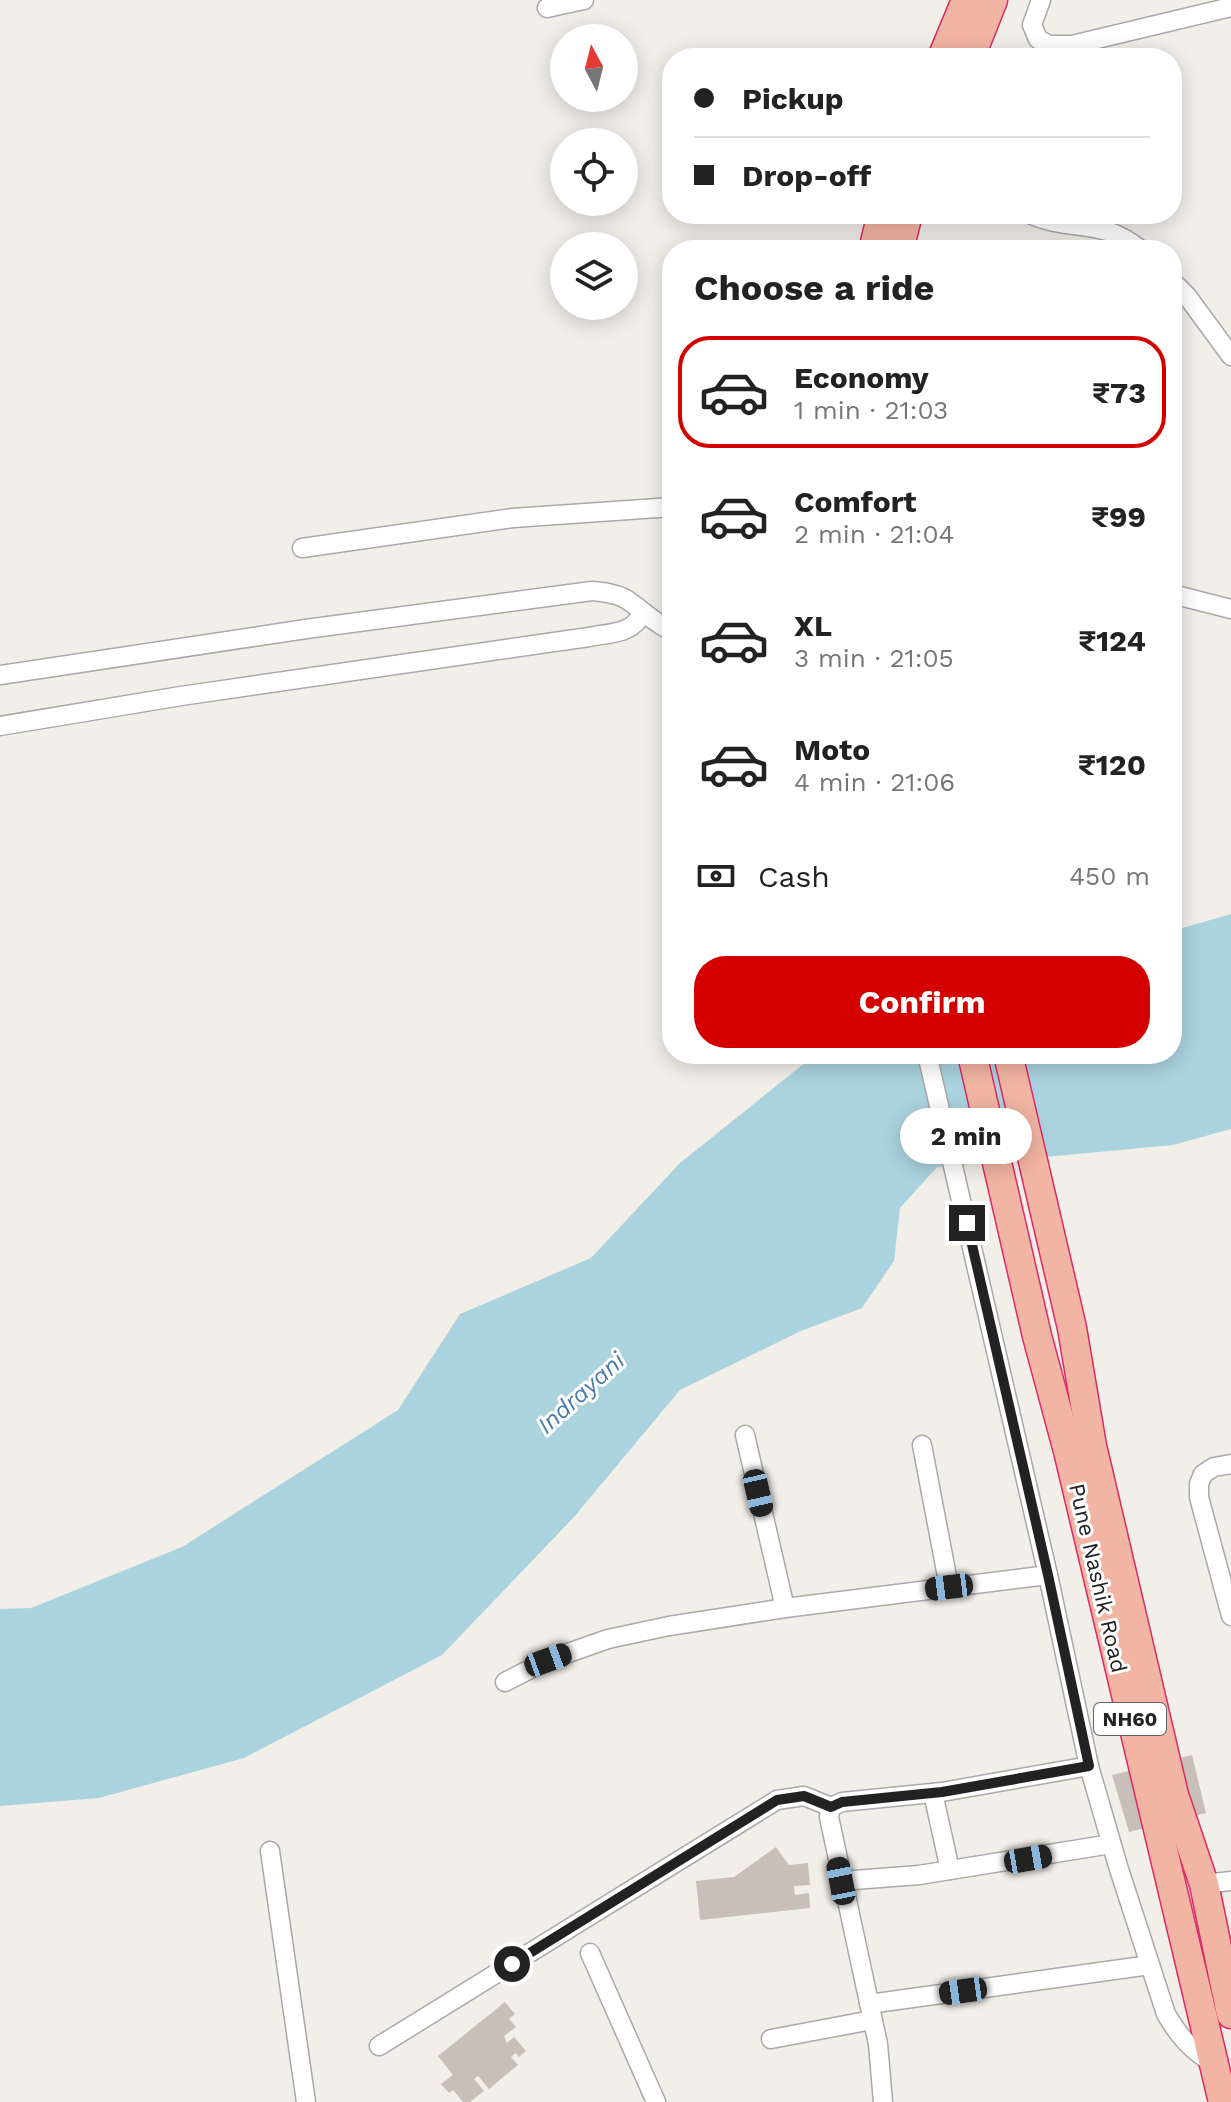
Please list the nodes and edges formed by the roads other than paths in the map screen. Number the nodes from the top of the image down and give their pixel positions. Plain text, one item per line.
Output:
1 (584, 0) edge
2 (966, 0) edge
3 (993, 0) edge
4 (1041, 0) edge
5 (1231, 7) edge
6 (547, 8) dead end
7 (946, 48) edge
8 (974, 48) edge
9 (1075, 224) edge
10 (1127, 240) edge
11 (1182, 291) edge
12 (1231, 356) edge
13 (662, 508) edge
14 (302, 548) dead end
15 (1182, 597) edge
16 (1231, 609) edge
17 (641, 614) junction
18 (662, 626) edge
19 (0, 675) edge
20 (0, 726) edge
21 (929, 1064) edge
22 (974, 1064) edge
23 (1010, 1064) edge
24 (745, 1435) dead end
25 (922, 1445) dead end
26 (1231, 1464) edge
27 (1048, 1575) junction
28 (949, 1587) junction
29 (785, 1608) junction
30 (1231, 1616) edge
31 (505, 1682) dead end
32 (1089, 1766) junction
33 (933, 1793) junction
34 (831, 1807) junction
35 (1111, 1844) junction
36 (270, 1851) dead end
37 (950, 1870) junction
38 (841, 1881) junction
39 (1218, 1882) edge
40 (1171, 1890) junction
41 (590, 1953) dead end
42 (1150, 1965) junction
43 (871, 2012) junction
44 (1231, 2014) edge
45 (771, 2039) dead end
46 (379, 2046) dead end
47 (1212, 2063) junction
48 (306, 2102) edge
49 (656, 2102) edge
50 (883, 2102) edge
51 (1223, 2102) edge

1 - 6 street
2 - 7 highway
3 - 8 highway
4 - 5 street
9 - 10 street
11 - 12 street
13 - 14 street
15 - 16 street
17 - 18 street
17 - 19 street
17 - 20 street
21 - 27 street
22 - 40 highway, Pune Nashik Road / NH60
23 - 39 highway, Pune Nashik Road / NH60
24 - 29 street
25 - 28 street
26 - 30 street
27 - 28 street
27 - 32 street
28 - 29 street
29 - 31 street
32 - 33 street
32 - 35 street
33 - 34 street
33 - 37 street
34 - 38 street
34 - 46 street
35 - 37 street
35 - 42 street
36 - 48 street
37 - 38 street
38 - 43 street
39 - 40 highway
39 - 44 highway, Pune Nashik Road / NH60
40 - 47 highway, Pune Nashik Road / NH60
41 - 49 street
42 - 43 street
42 - 47 street
43 - 45 street
43 - 50 street
47 - 51 highway, Pune Nashik Road / NH60

